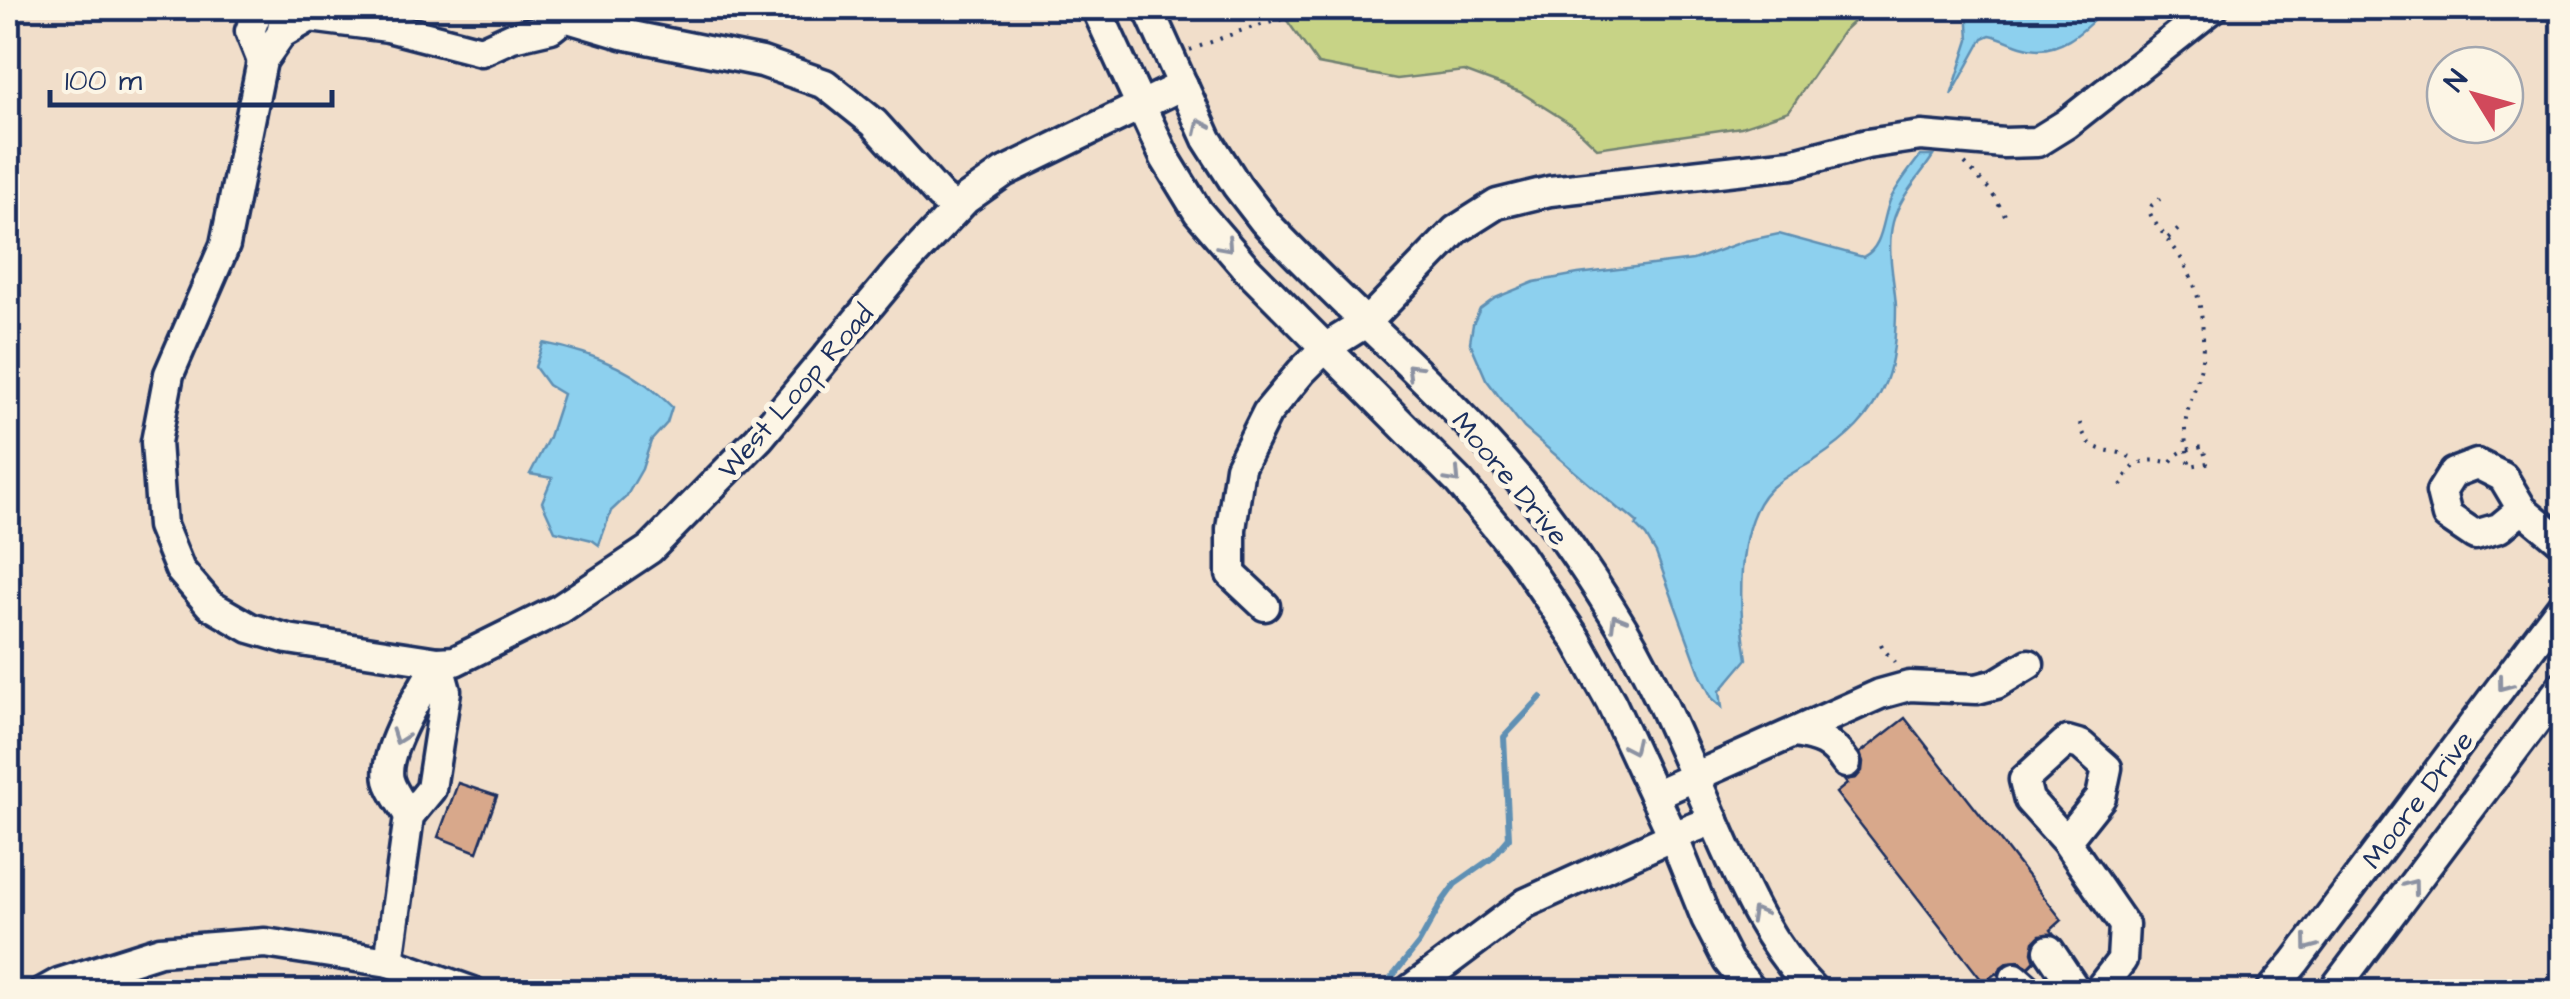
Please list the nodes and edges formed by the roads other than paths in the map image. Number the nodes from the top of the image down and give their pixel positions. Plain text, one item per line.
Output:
1 (1096, 8) edge
2 (1148, 8) edge
3 (2213, 8) edge
4 (250, 10) edge
5 (566, 12) edge
6 (283, 21) edge
7 (262, 61) junction
8 (1183, 85) junction
9 (1142, 107) junction
10 (956, 210) junction
11 (1367, 322) junction
12 (1325, 348) junction
13 (2522, 509) dead end
14 (2562, 542) edge
15 (1265, 606) dead end
16 (2562, 606) edge
17 (438, 662) junction
18 (2029, 664) dead end
19 (2562, 686) edge
20 (1794, 733) junction
21 (1846, 763) dead end
22 (1694, 776) junction
23 (1654, 795) junction
24 (409, 816) junction
25 (1714, 820) junction
26 (1673, 836) junction
27 (2066, 841) dead end
28 (2049, 950) dead end
29 (389, 962) junction
30 (1417, 989) edge
31 (43, 992) edge
32 (473, 992) edge
33 (1752, 992) edge
34 (1815, 992) edge
35 (2076, 992) edge
36 (2098, 992) edge
37 (2270, 992) edge
38 (2332, 992) edge

1 - 9 street, Moore Drive
2 - 8 street, Moore Drive
3 - 11 street
4 - 7 street
5 - 6 street
5 - 10 street
6 - 7 street
7 - 17 street
8 - 9 street, West Loop Road
11 -> 8 street, Moore Drive
9 - 10 street, West Loop Road
9 -> 12 street, Moore Drive
10 - 17 street, West Loop Road
11 - 12 street
22 -> 11 street, Moore Drive
12 - 15 street
12 -> 23 street, Moore Drive
13 - 14 street
16 -> 37 street, Moore Drive
17 - 24 street
17 -> 24 street
18 - 20 street
38 -> 19 street, Moore Drive
20 - 21 street
20 - 22 street
22 - 23 street
22 - 25 street, Moore Drive
23 - 26 street, Moore Drive
24 - 29 street
25 - 26 street
34 -> 25 street, Moore Drive
26 - 30 street
26 - 33 street, Moore Drive
27 - 36 street
28 - 35 street
29 - 31 street
29 - 32 street

